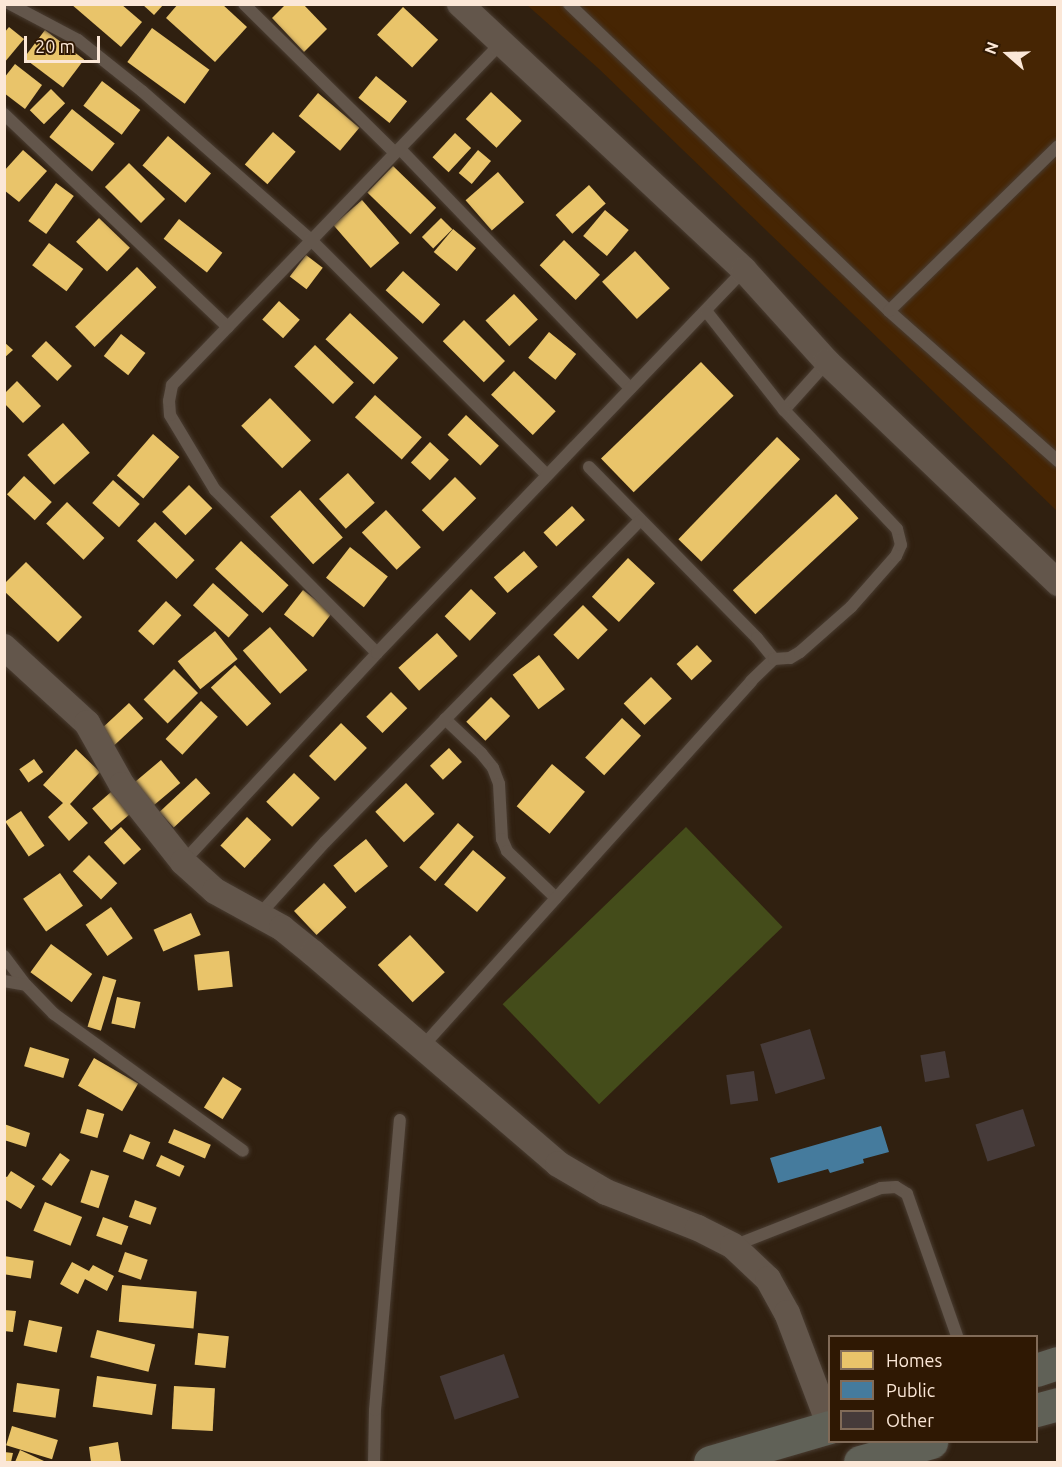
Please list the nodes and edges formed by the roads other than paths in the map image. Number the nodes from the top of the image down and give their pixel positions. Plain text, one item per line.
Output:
1 (10, 4) edge
2 (244, 4) edge
3 (460, 4) edge
4 (569, 4) edge
5 (500, 44) junction
6 (4, 114) edge
7 (1058, 146) edge
8 (397, 151) junction
9 (311, 240) junction
10 (744, 270) junction
11 (706, 311) junction
12 (889, 311) junction
13 (228, 327) junction
14 (827, 362) junction
15 (630, 388) junction
16 (784, 410) junction
17 (1058, 461) edge
18 (589, 467) dead end
19 (546, 474) junction
20 (640, 520) junction
21 (1058, 583) edge
22 (4, 647) edge
23 (377, 653) junction
24 (774, 659) junction
25 (446, 719) junction
26 (183, 862) junction
27 (556, 898) junction
28 (259, 915) junction
29 (4, 956) edge
30 (4, 981) edge
31 (26, 985) junction
32 (422, 1047) junction
33 (400, 1120) dead end
34 (243, 1151) dead end
35 (733, 1246) junction
36 (957, 1335) edge
37 (1058, 1363) edge
38 (1038, 1369) edge
39 (1058, 1404) edge
40 (1038, 1409) edge
41 (828, 1422) edge
42 (828, 1428) edge
43 (927, 1443) edge
44 (374, 1462) edge
45 (710, 1462) edge
46 (860, 1462) edge

1 - 9 lane
2 - 8 lane
3 - 5 street
4 - 12 lane
5 - 8 lane
5 - 10 street
6 - 13 lane
7 - 12 lane
8 - 9 lane
8 - 15 lane
9 - 13 lane
9 - 19 lane
10 - 11 lane
10 - 14 street
11 - 15 lane
11 - 16 lane
12 - 17 lane
13 - 23 lane
14 - 16 lane
14 - 21 street
15 - 19 lane
16 - 24 lane
18 - 20 lane
19 - 23 lane
20 - 24 lane
20 - 25 lane
22 - 26 street
23 - 26 lane
24 - 27 lane
25 - 27 lane
25 - 28 lane
26 - 28 street
27 - 32 lane
28 - 32 street
29 - 31 lane
30 - 31 lane
31 - 34 lane
32 - 35 street
33 - 44 lane
35 - 36 lane
35 - 41 street
37 - 38 highway
39 - 40 highway
42 - 45 highway
43 - 46 highway

